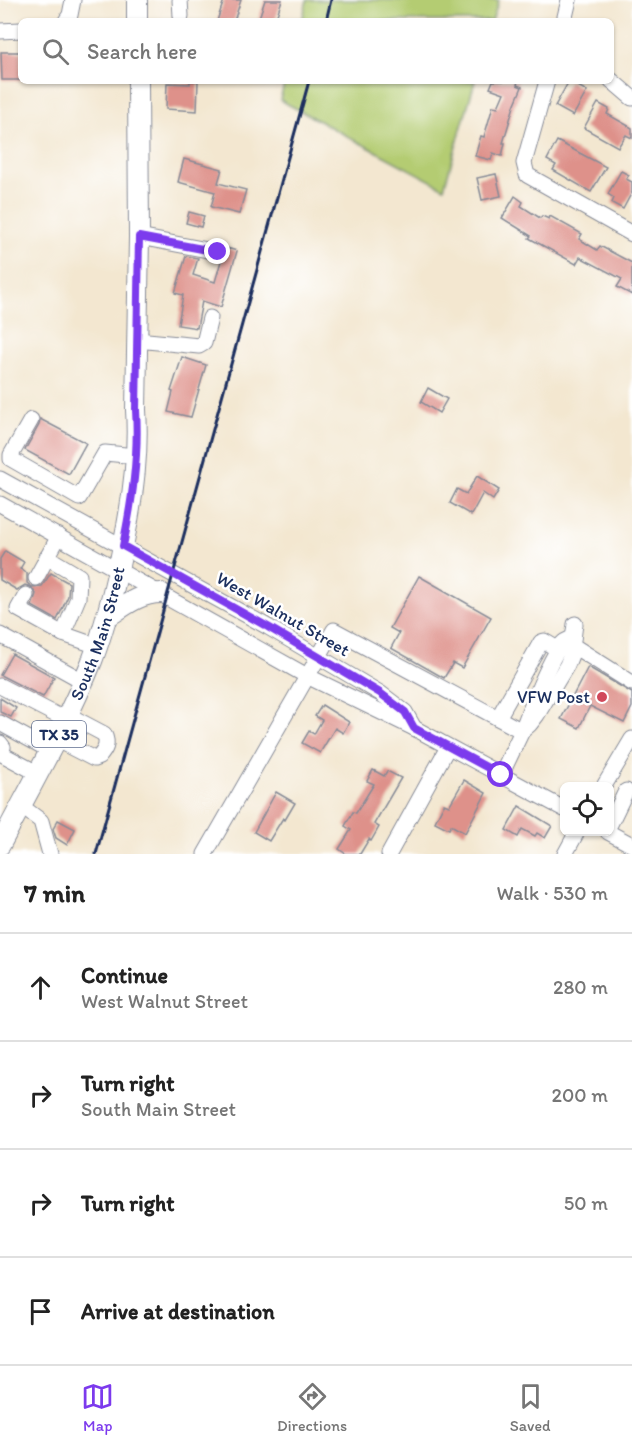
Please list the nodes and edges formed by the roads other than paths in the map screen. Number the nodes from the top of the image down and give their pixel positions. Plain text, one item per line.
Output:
1 (73, 0) edge
2 (137, 0) edge
3 (180, 0) edge
4 (570, 0) edge
5 (181, 16) dead end
6 (68, 18) edge
7 (137, 18) edge
8 (565, 18) edge
9 (18, 30) edge
10 (0, 31) edge
11 (614, 83) edge
12 (138, 84) edge
13 (546, 84) edge
14 (632, 98) edge
15 (632, 234) edge
16 (139, 237) junction
17 (218, 252) dead end
18 (210, 318) dead end
19 (137, 340) junction
20 (31, 420) dead end
21 (136, 456) junction
22 (20, 464) junction
23 (5, 481) edge
24 (80, 498) junction
25 (0, 502) edge
26 (69, 517) junction
27 (58, 536) junction
28 (123, 546) junction
29 (47, 557) junction
30 (119, 570) junction
31 (36, 578) dead end
32 (161, 593) junction
33 (26, 595) dead end
34 (106, 618) junction
35 (63, 634) junction
36 (0, 635) edge
37 (570, 639) junction
38 (97, 646) junction
39 (319, 656) junction
40 (307, 676) junction
41 (83, 681) junction
42 (632, 683) edge
43 (0, 686) edge
44 (498, 717) junction
45 (67, 718) junction
46 (0, 723) edge
47 (414, 728) junction
48 (522, 731) junction
49 (632, 739) edge
50 (0, 743) edge
51 (54, 745) junction
52 (448, 747) junction
53 (0, 753) edge
54 (39, 774) junction
55 (501, 775) junction
56 (606, 782) edge
57 (614, 787) edge
58 (629, 793) edge
59 (21, 806) junction
60 (560, 807) edge
61 (614, 816) edge
62 (614, 834) edge
63 (574, 836) edge
64 (2, 837) edge
65 (632, 845) edge
66 (50, 854) edge
67 (205, 854) edge
68 (389, 854) edge
69 (565, 854) edge

1 - 6 street
2 - 7 main road
3 - 5 street
4 - 8 street
9 - 10 street
11 - 14 street
12 - 16 main road, South Main Street / TX 35
13 - 15 street
16 - 17 street
16 - 19 main road, South Main Street / TX 35
18 - 19 street
19 - 21 main road, South Main Street / TX 35
20 - 22 street
21 - 24 street
21 - 28 main road, South Main Street / TX 35
22 - 23 street
22 - 24 street
23 - 25 street
23 - 26 street, West Walnut Street
24 - 26 street
25 - 27 street, West Walnut Street
26 - 28 street, West Walnut Street
27 - 29 street
27 - 30 street, West Walnut Street
28 - 30 main road, South Main Street / TX 35
28 - 39 street, West Walnut Street
29 - 31 street
29 - 35 street
30 - 32 street, West Walnut Street
30 - 34 main road, South Main Street / TX 35
32 - 34 main road
32 - 40 street, West Walnut Street
33 - 35 street
34 - 38 main road, South Main Street / TX 35
35 - 38 street
36 - 41 street
37 - 42 street
37 - 44 street
37 - 48 street
38 - 41 main road, South Main Street / TX 35
39 - 40 street
39 - 44 street
39 - 47 street, West Walnut Street
40 - 47 street, West Walnut Street
40 - 67 street
41 - 45 main road, South Main Street / TX 35
43 - 45 street
44 - 48 street
45 - 51 main road, South Main Street / TX 35
45 - 51 street
46 - 51 street
47 - 52 street, West Walnut Street
48 - 55 street
49 - 56 street
50 - 53 street
51 - 54 main road, South Main Street / TX 35
52 - 55 street, West Walnut Street
52 - 68 street
53 - 54 street
54 - 59 main road, South Main Street / TX 35
55 - 60 street, West Walnut Street
57 - 58 street
58 - 61 street
59 - 64 main road, South Main Street / TX 35
59 - 66 street
62 - 65 street
63 - 69 street

